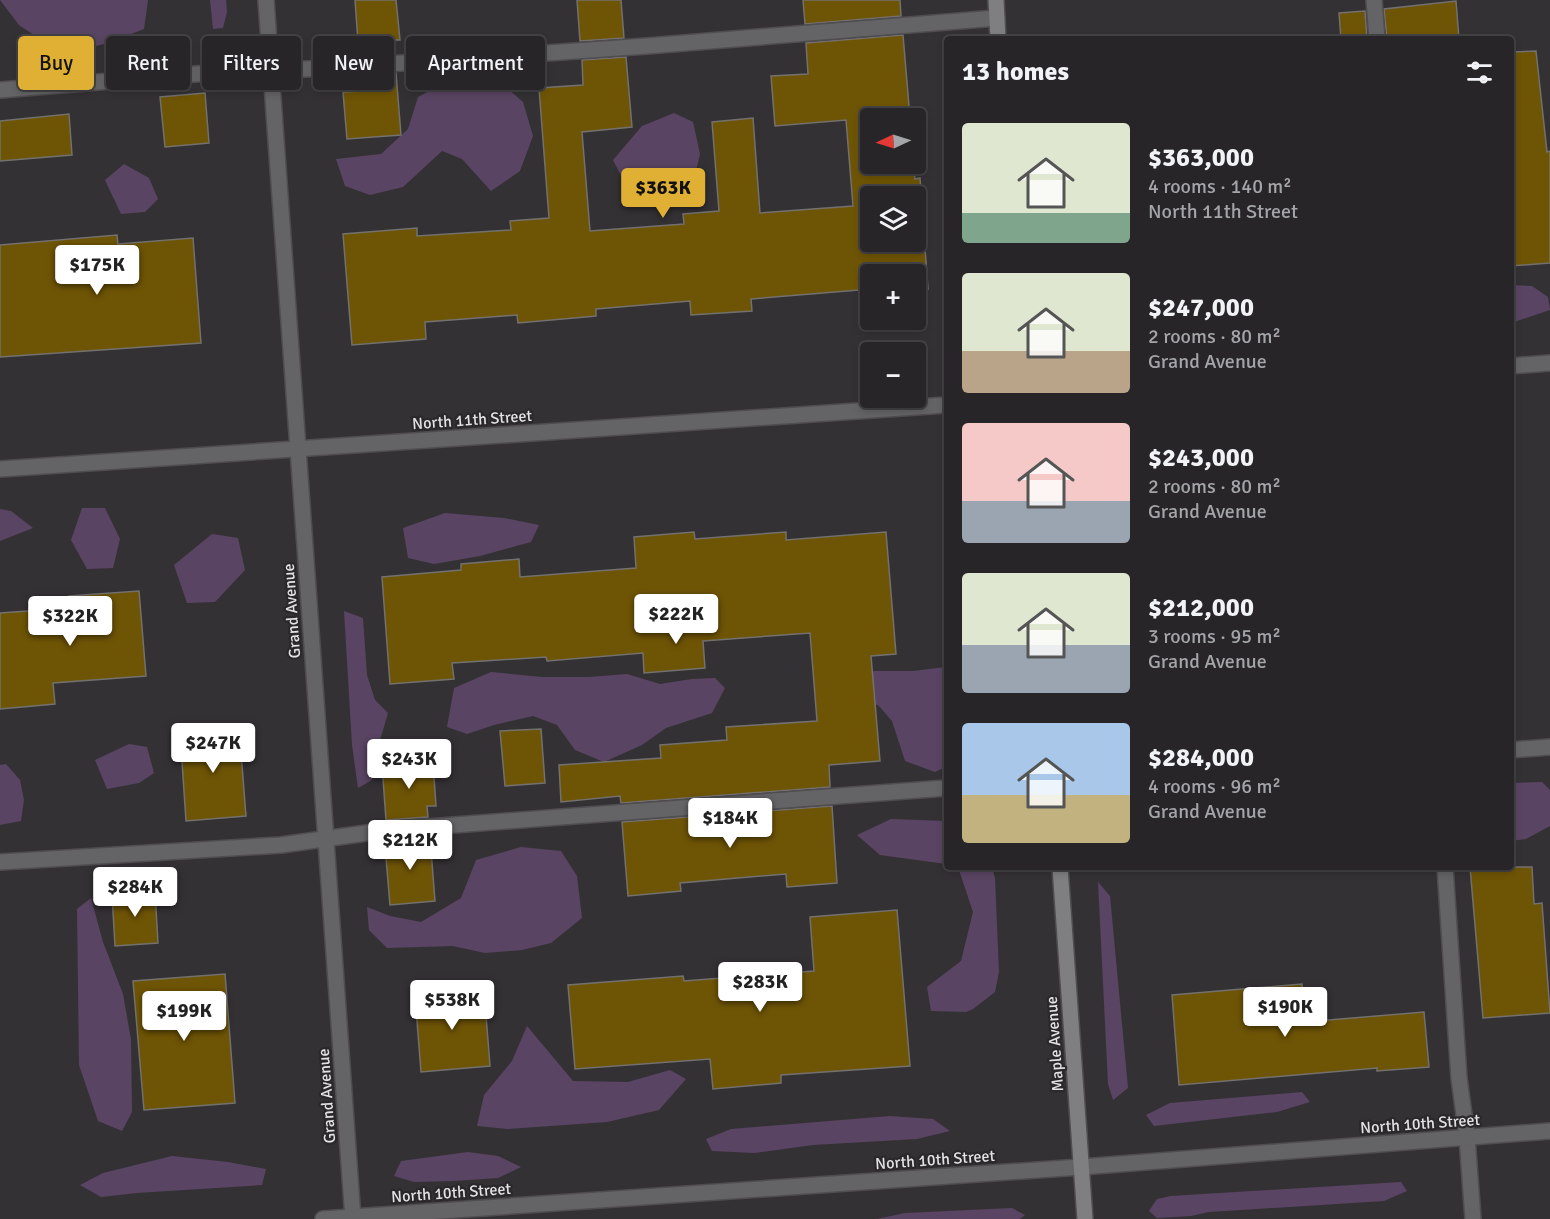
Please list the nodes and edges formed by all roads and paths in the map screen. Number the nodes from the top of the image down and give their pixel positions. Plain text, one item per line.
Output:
1 (266, 0) edge
2 (996, 0) edge
3 (1374, 0) edge
4 (997, 18) junction
5 (269, 36) edge
6 (999, 36) edge
7 (1377, 36) edge
8 (301, 69) edge
9 (202, 73) edge
10 (0, 90) edge
11 (272, 90) edge
12 (1550, 363) edge
13 (1514, 366) edge
14 (944, 405) edge
15 (298, 449) junction
16 (0, 469) edge
17 (1550, 747) edge
18 (1514, 750) edge
19 (944, 788) edge
20 (326, 839) junction
21 (0, 862) edge
22 (1060, 870) edge
23 (1445, 870) edge
24 (1550, 1131) edge
25 (1467, 1137) junction
26 (1081, 1167) junction
27 (353, 1218) edge
28 (323, 1219) edge
29 (1085, 1219) edge
30 (1473, 1219) edge

1 - 5 street, Grand Avenue
2 - 4 main road
3 - 7 street
4 - 6 main road
4 - 8 street
9 - 10 street
11 - 15 street, Grand Avenue
12 - 13 street
14 - 15 street, North 11th Street
15 - 16 street, North 11th Street
15 - 20 street, Grand Avenue
17 - 18 street
19 - 20 street
20 - 21 street
20 - 27 street, Grand Avenue
22 - 26 main road, Maple Avenue
23 - 25 street
24 - 25 street, North 10th Street
25 - 26 street, North 10th Street
25 - 30 street
26 - 27 street, North 10th Street
26 - 29 main road, Maple Avenue
27 - 28 street, North 10th Street

